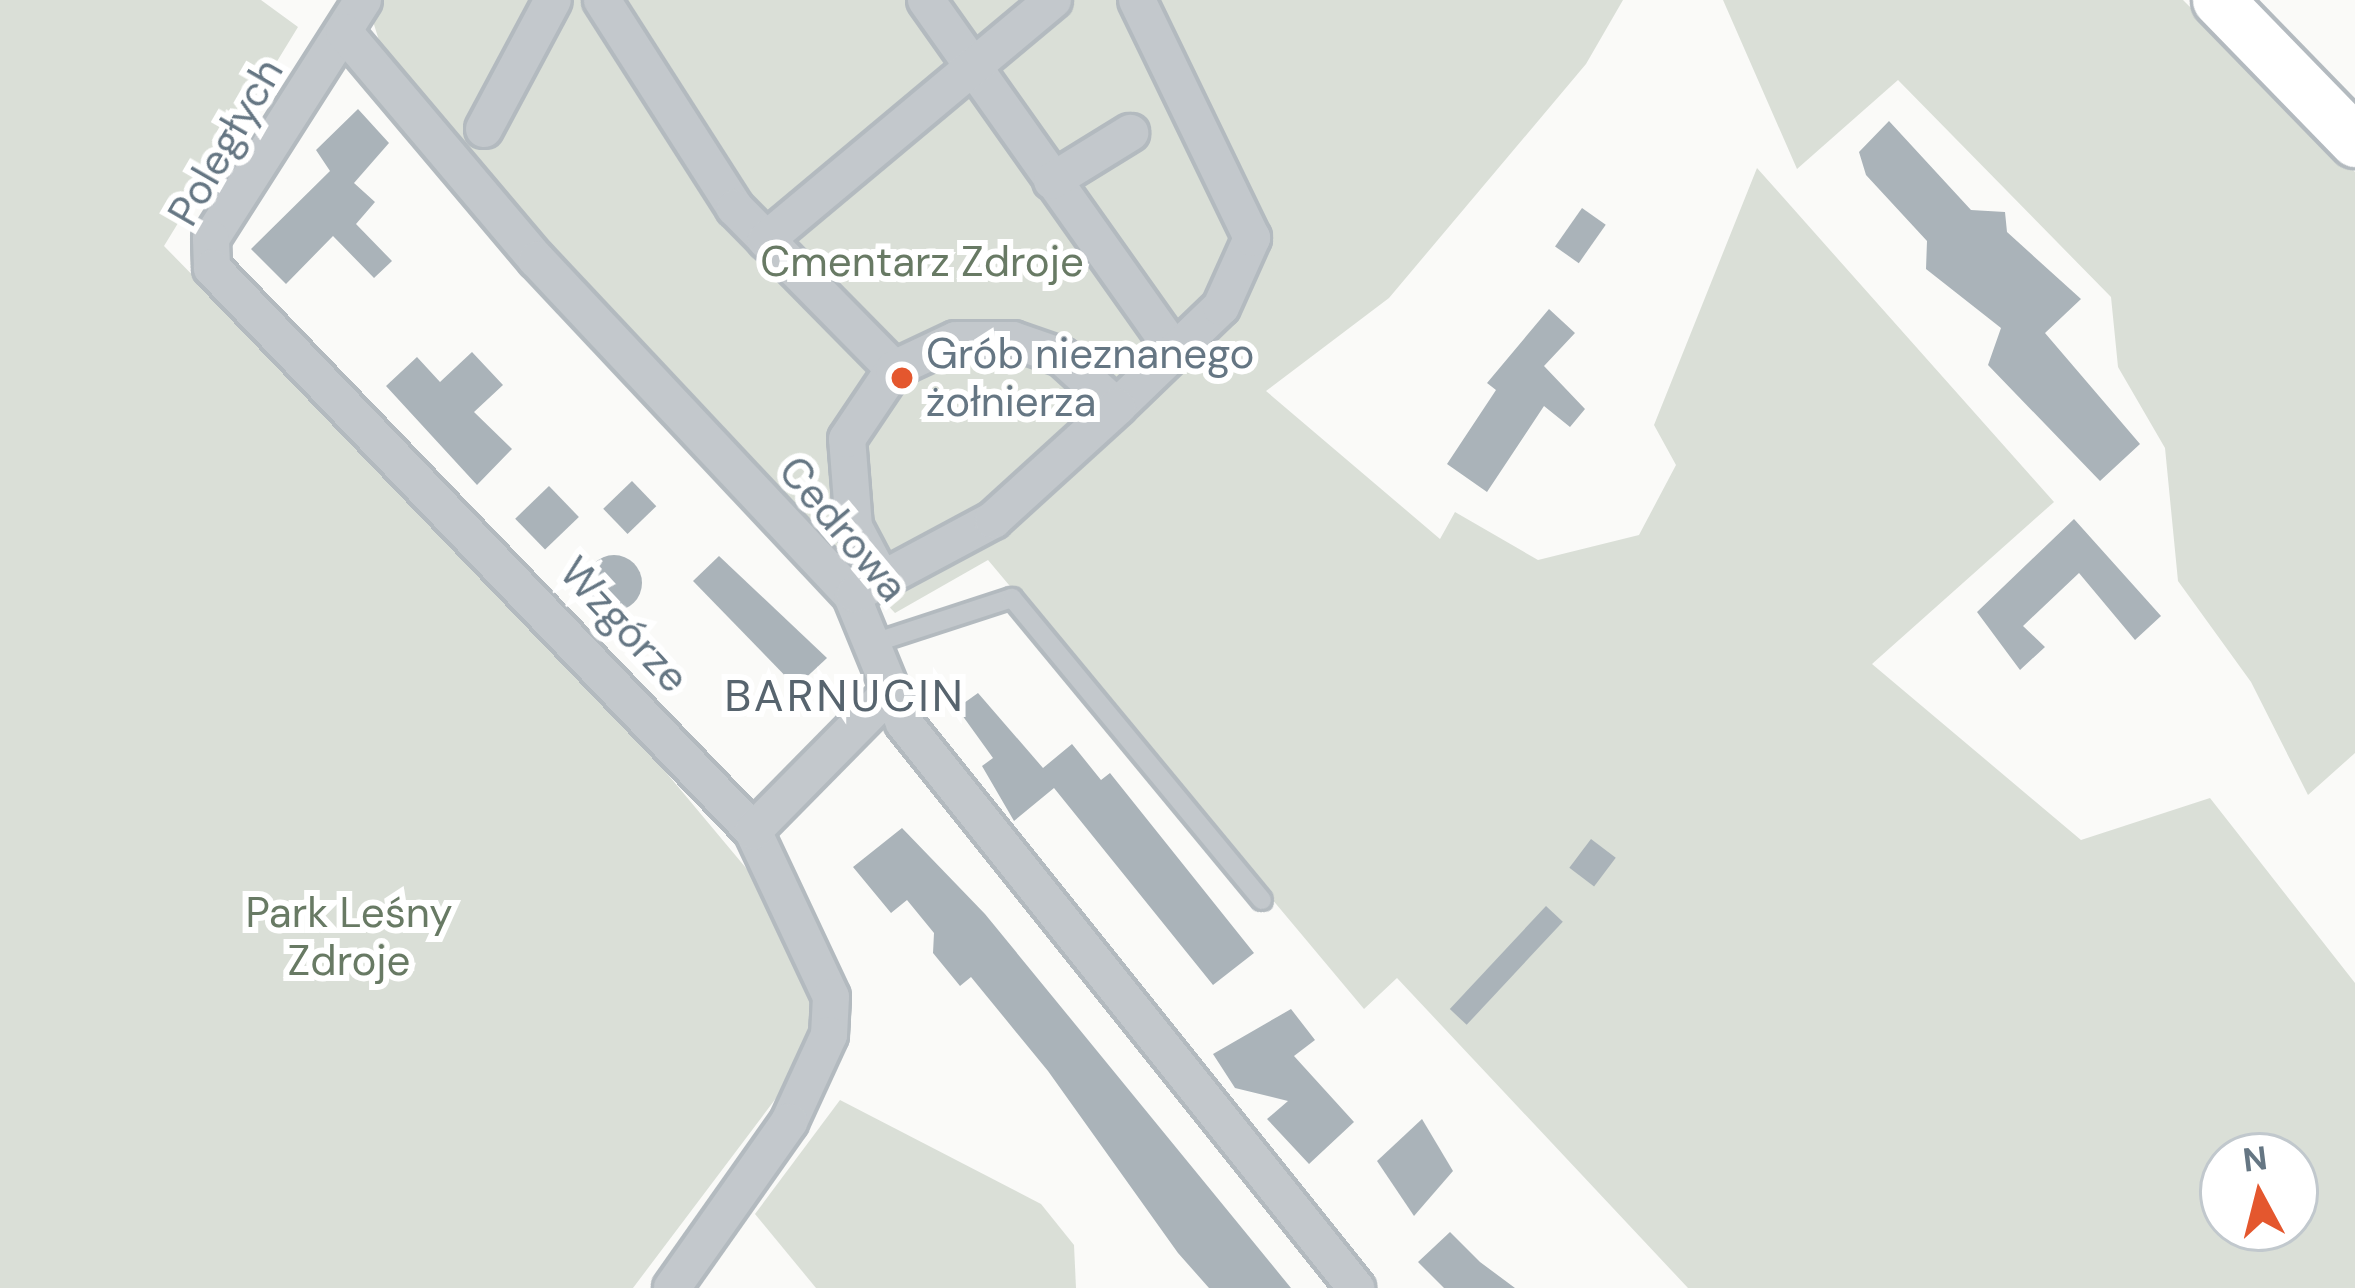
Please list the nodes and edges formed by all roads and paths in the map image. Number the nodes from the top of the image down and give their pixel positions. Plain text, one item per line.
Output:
1 (553, 0) edge
2 (602, 0) edge
3 (926, 0) edge
4 (1053, 0) edge
5 (1137, 0) edge
6 (2218, 0) edge
7 (354, 16) edge
8 (967, 64) junction
9 (484, 129) dead end
10 (1130, 133) dead end
11 (2355, 141) edge
12 (1052, 181) junction
13 (766, 240) junction
14 (212, 268) joint
15 (1175, 352) junction
16 (893, 369) junction
17 (1117, 407) junction
18 (859, 591) junction
19 (877, 642) junction
20 (890, 692) junction
21 (753, 831) junction
22 (1262, 900) dead end
23 (672, 1288) edge
24 (1356, 1288) edge

1 - 9 street
2 - 13 street
3 - 8 street
4 - 8 street
5 - 15 street
6 - 11 street
7 - 14 street, Poległych
7 - 18 street, Cedrowa
8 - 12 street
8 - 13 street
10 - 12 street
12 - 15 street
13 - 16 street
14 - 21 street, Wzgórze
15 - 17 street
16 - 17 street
16 - 18 street
17 - 18 street
18 - 19 street, Cedrowa
19 - 20 street, Cedrowa
19 - 22 lane
20 - 21 street
20 - 24 street, Cedrowa
21 - 23 street, Wzgórze

